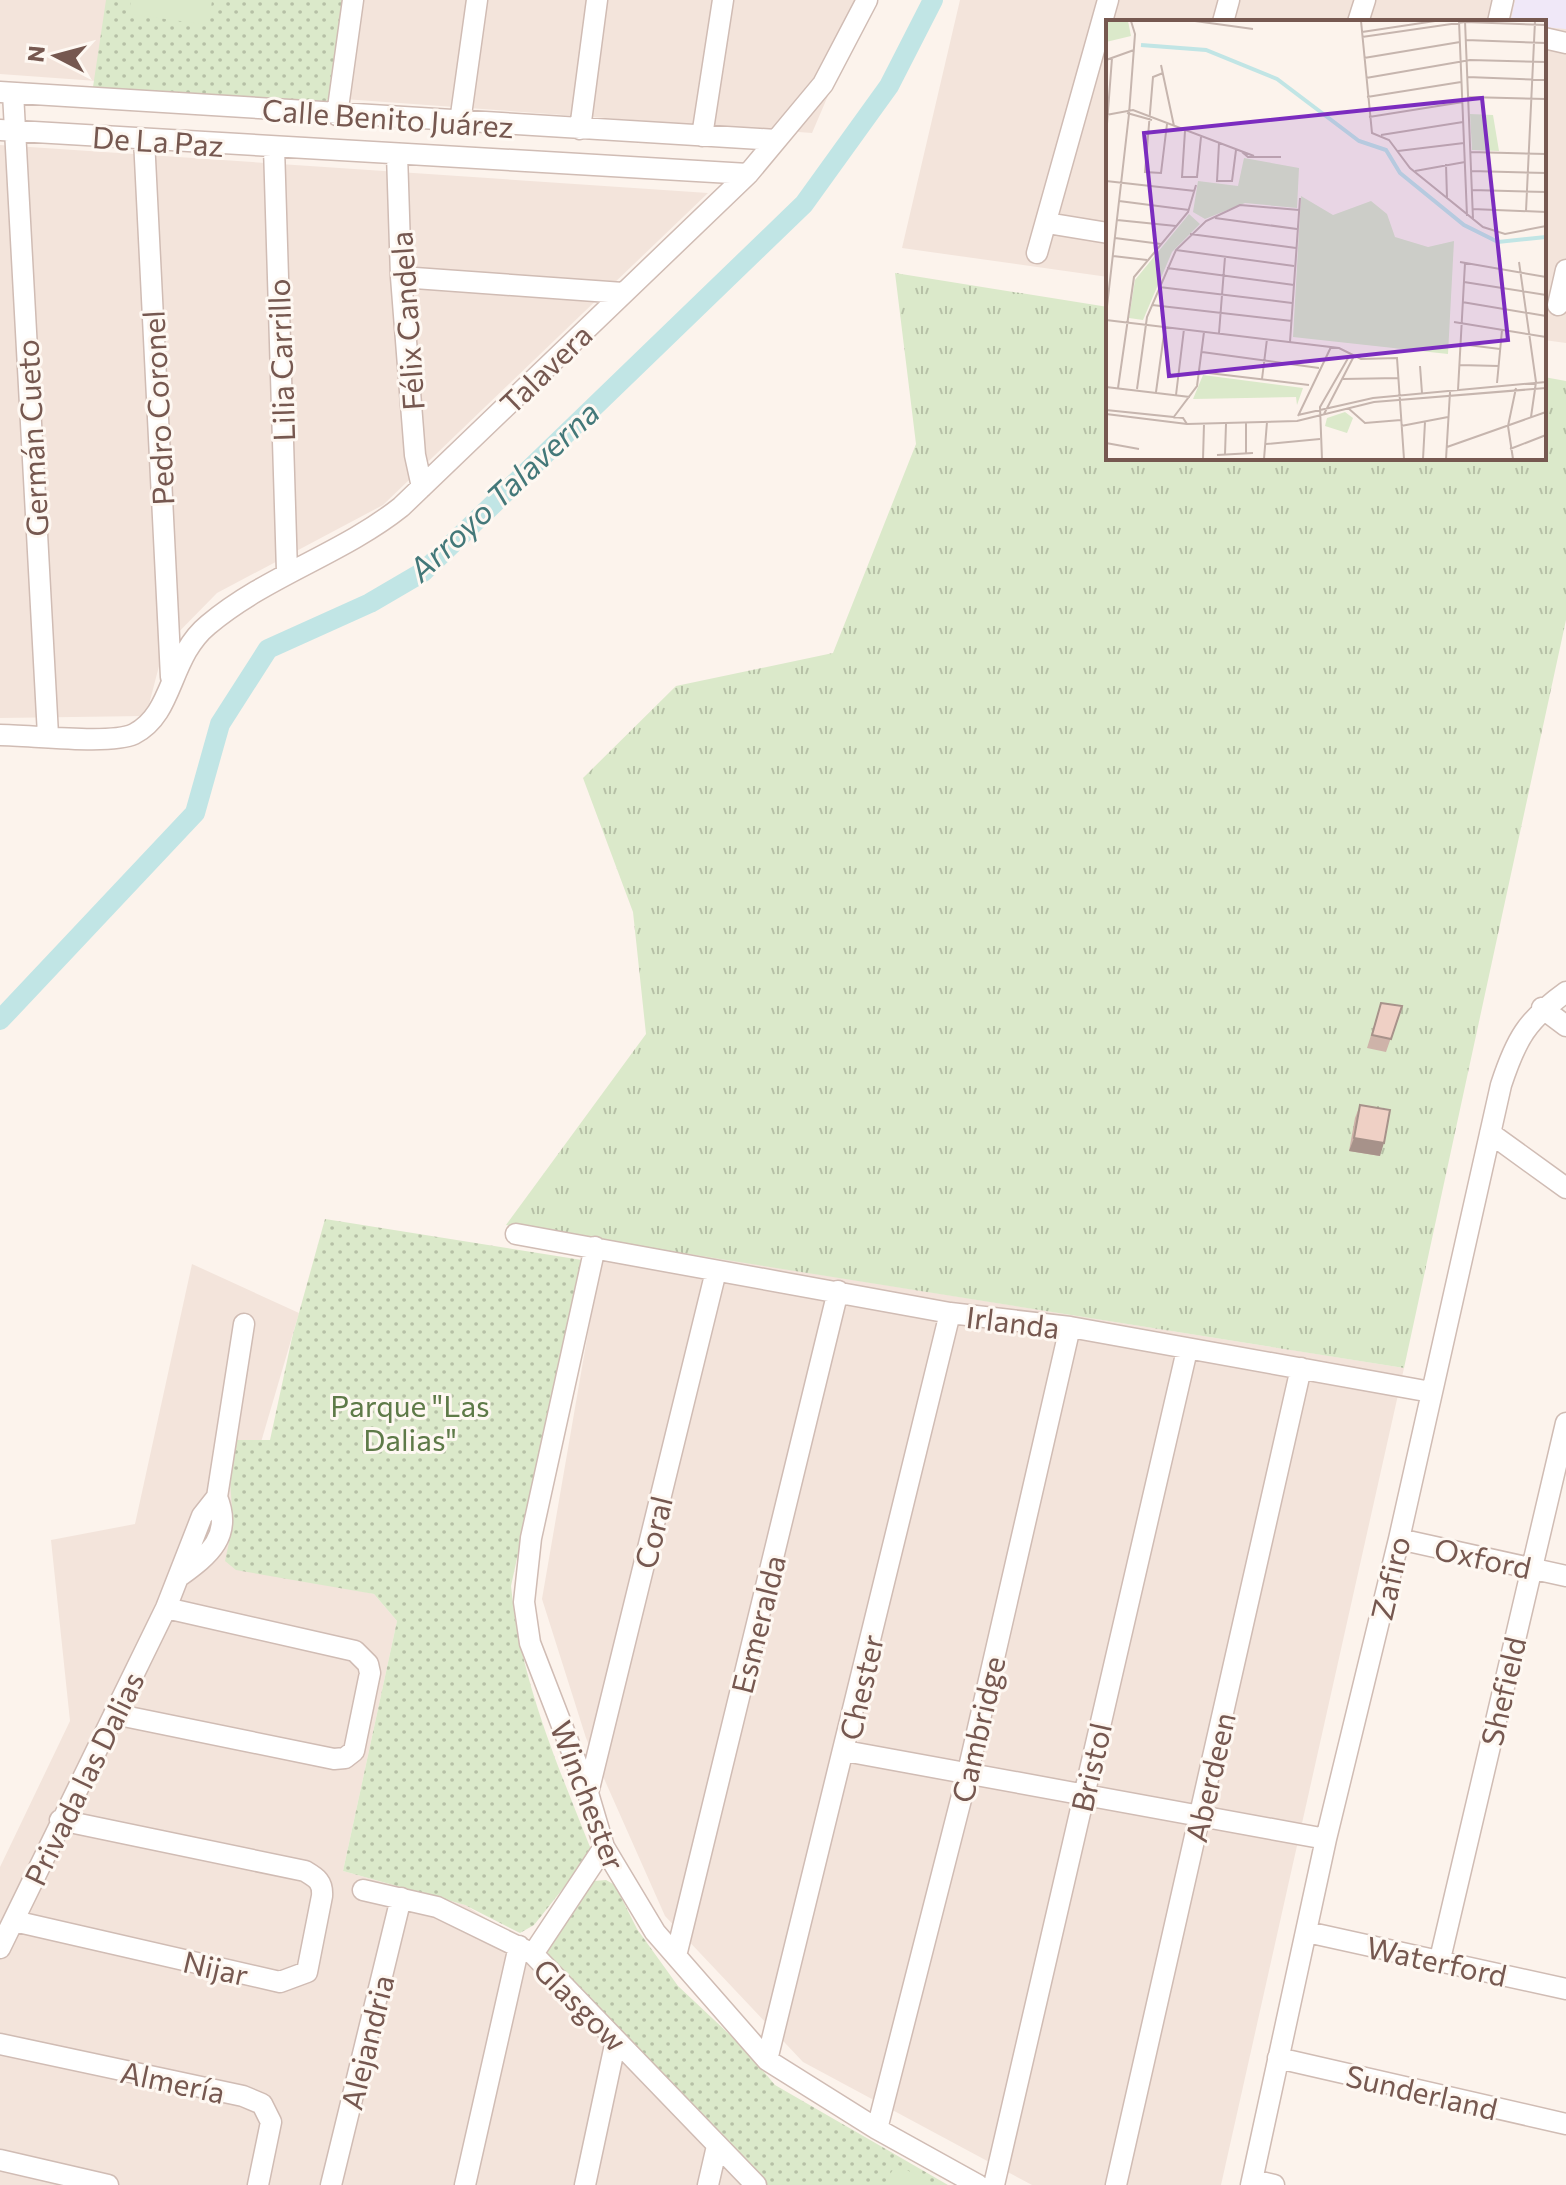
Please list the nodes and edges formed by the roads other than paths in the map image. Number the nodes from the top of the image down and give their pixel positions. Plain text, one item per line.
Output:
1 (353, 0) edge
2 (477, 0) edge
3 (597, 0) edge
4 (723, 0) edge
5 (867, 0) edge
6 (1108, 0) edge
7 (1229, 0) edge
8 (1365, 0) edge
9 (1503, 0) edge
10 (1224, 20) edge
11 (1359, 20) edge
12 (1498, 20) edge
13 (1546, 38) edge
14 (1566, 43) edge
15 (7, 92) edge
16 (337, 115) junction
17 (460, 122) junction
18 (580, 129) junction
19 (7, 131) edge
20 (702, 136) junction
21 (144, 139) junction
22 (776, 140) junction
23 (274, 147) junction
24 (397, 154) junction
25 (748, 174) junction
26 (1047, 223) junction
27 (1106, 233) edge
28 (1037, 253) dead end
29 (1566, 270) edge
30 (401, 277) junction
31 (623, 293) junction
32 (1556, 304) edge
33 (422, 487) junction
34 (287, 572) junction
35 (171, 677) junction
36 (0, 735) edge
37 (48, 735) junction
38 (1566, 993) edge
39 (1542, 1008) junction
40 (1566, 1026) edge
41 (1490, 1133) junction
42 (1566, 1188) edge
43 (516, 1234) dead end
44 (595, 1247) junction
45 (716, 1271) junction
46 (838, 1291) junction
47 (950, 1313) junction
48 (244, 1324) dead end
49 (1070, 1327) junction
50 (1187, 1350) junction
51 (1301, 1368) junction
52 (1431, 1392) junction
53 (1566, 1423) edge
54 (1399, 1539) junction
55 (1531, 1567) junction
56 (1566, 1576) edge
57 (166, 1608) junction
58 (114, 1714) junction
59 (845, 1751) junction
60 (967, 1776) junction
61 (588, 1793) junction
62 (1084, 1794) junction
63 (1200, 1816) junction
64 (60, 1820) junction
65 (1326, 1839) junction
66 (604, 1847) junction
67 (363, 1890) dead end
68 (401, 1898) junction
69 (14, 1921) junction
70 (1307, 1932) junction
71 (0, 1948) edge
72 (526, 1950) junction
73 (676, 1956) junction
74 (1440, 1959) junction
75 (1565, 1986) edge
76 (616, 2040) junction
77 (0, 2044) edge
78 (1278, 2058) junction
79 (767, 2060) junction
80 (1566, 2124) edge
81 (877, 2129) junction
82 (717, 2146) junction
83 (0, 2160) edge
84 (1252, 2182) edge
85 (108, 2185) edge
86 (258, 2185) edge
87 (331, 2185) edge
88 (465, 2185) edge
89 (585, 2185) edge
90 (708, 2185) edge
91 (756, 2185) edge
92 (978, 2185) edge
93 (994, 2185) edge
94 (1116, 2185) edge
95 (1274, 2185) edge

1 - 16 street
2 - 17 street
3 - 18 street
4 - 20 street
5 - 22 street, Talavera
6 - 26 street
7 - 10 street
8 - 11 street
9 - 12 street
13 - 14 street
15 - 16 street, Calle Benito Juárez
15 - 19 street, Germán Cueto
16 - 17 street, Calle Benito Juárez
17 - 18 street, Calle Benito Juárez
18 - 20 street, Calle Benito Juárez
19 - 21 street, De La Paz
19 - 37 street, Germán Cueto
20 - 22 street, Calle Benito Juárez
21 - 23 street, De La Paz
21 - 35 street, Pedro Coronel
22 - 25 street, Talavera
23 - 24 street, De La Paz
23 - 34 street, Lilia Carrillo
24 - 25 street, De La Paz
24 - 30 street, Félix Candela
25 - 31 street, Talavera
26 - 27 street
26 - 28 street
29 - 32 street
30 - 31 street
30 - 33 street, Félix Candela
31 - 33 street, Talavera
33 - 34 street, Talavera
34 - 35 street, Talavera
35 - 37 street
36 - 37 street
38 - 39 street, Zafiro
39 - 40 street
39 - 41 street, Zafiro
41 - 42 street
41 - 52 street, Zafiro
43 - 44 street, Irlanda
44 - 45 street, Irlanda
44 - 61 street, Winchester
45 - 46 street, Irlanda
45 - 61 street, Coral
46 - 47 street, Irlanda
46 - 73 street, Esmeralda
47 - 49 street, Irlanda
47 - 59 street, Chester
48 - 57 street
49 - 50 street, Irlanda
49 - 60 street, Cambridge
50 - 51 street, Irlanda
50 - 62 street, Bristol
51 - 52 street, Irlanda
51 - 63 street, Aberdeen
52 - 54 street, Zafiro
53 - 55 street, Shefield
54 - 55 street, Oxford
54 - 65 street, Zafiro
55 - 56 street, Oxford
55 - 74 street, Shefield
57 - 58 street, Privada las Dalias
57 - 58 street
58 - 64 street, Privada las Dalias
59 - 60 street
59 - 79 street, Chester
60 - 62 street
60 - 81 street, Cambridge
61 - 66 street, Winchester
62 - 63 street
62 - 93 street, Bristol
63 - 65 street
63 - 94 street, Aberdeen
64 - 69 street, Privada las Dalias
64 - 69 street, Nijar
65 - 70 street, Zafiro
66 - 72 street
66 - 73 street, Winchester
67 - 68 street, Glasgow
68 - 72 street, Glasgow
68 - 87 street, Alejandria
69 - 71 street, Privada las Dalias
70 - 74 street, Waterford
70 - 78 street, Zafiro
72 - 76 street, Glasgow
72 - 88 street
73 - 79 street, Winchester
74 - 75 street, Waterford
76 - 82 street, Glasgow
76 - 89 street
77 - 86 street, Almería
78 - 80 street, Sunderland
78 - 84 street, Zafiro
79 - 81 street, Winchester
81 - 92 street, Winchester
82 - 90 street
82 - 91 street, Glasgow
83 - 85 street
84 - 95 street

